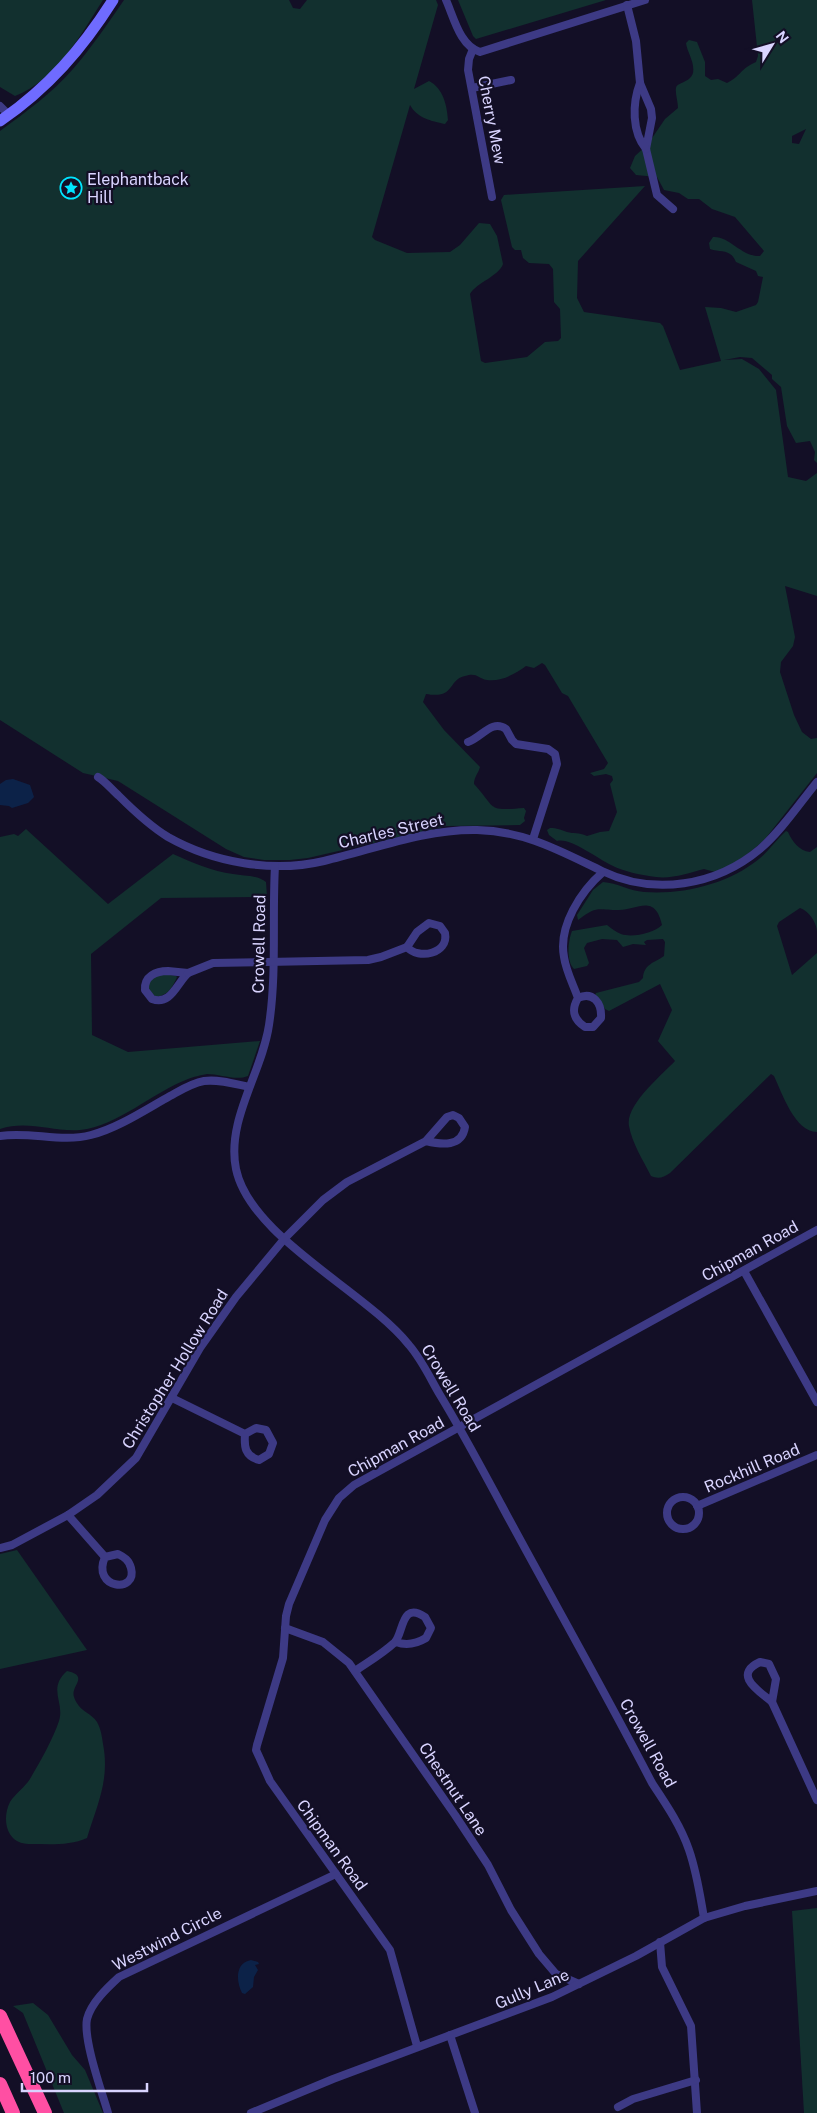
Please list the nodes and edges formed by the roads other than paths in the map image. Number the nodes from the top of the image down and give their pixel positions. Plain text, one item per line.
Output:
1 (113, 0) edge
2 (446, 0) edge
3 (645, 0) edge
4 (627, 5) junction
5 (473, 50) junction
6 (511, 80) dead end
7 (640, 84) junction
8 (472, 88) junction
9 (0, 106) edge
10 (4, 118) edge
11 (646, 149) junction
12 (492, 197) dead end
13 (673, 209) dead end
14 (468, 742) dead end
15 (98, 777) dead end
16 (817, 782) edge
17 (533, 839) junction
18 (274, 866) junction
19 (603, 872) junction
20 (407, 947) junction
21 (275, 963) junction
22 (188, 972) junction
23 (578, 998) junction
24 (250, 1087) junction
25 (0, 1136) edge
26 (426, 1141) junction
27 (817, 1230) edge
28 (285, 1238) junction
29 (744, 1270) junction
30 (172, 1398) junction
31 (817, 1402) edge
32 (459, 1428) junction
33 (245, 1434) junction
34 (817, 1455) edge
35 (697, 1506) junction
36 (68, 1515) junction
37 (0, 1548) edge
38 (105, 1557) junction
39 (286, 1628) junction
40 (396, 1642) junction
41 (355, 1671) junction
42 (772, 1702) junction
43 (817, 1800) edge
44 (336, 1874) junction
45 (817, 1891) edge
46 (704, 1918) junction
47 (660, 1942) junction
48 (579, 1984) junction
49 (0, 2016) edge
50 (450, 2035) junction
51 (417, 2046) junction
52 (696, 2080) junction
53 (0, 2084) edge
54 (618, 2107) dead end
55 (13, 2113) edge
56 (45, 2113) edge
57 (108, 2113) edge
58 (253, 2113) edge
59 (475, 2113) edge
60 (697, 2113) edge

1 - 10 main road
2 - 5 street
3 - 4 street
4 - 5 street
4 - 7 street
5 - 8 street, Cherry Mew
6 - 8 street
7 - 11 street
7 - 11 street
8 - 12 street, Cherry Mew
9 - 10 street
11 - 13 street
14 - 17 street
15 - 18 street, Charles Street
16 - 19 street, Charles Street
17 - 18 street, Charles Street
17 - 19 street, Charles Street
18 - 21 street, Crowell Road
19 - 23 street
20 - 20 street
20 - 21 street
21 - 22 street
21 - 24 street, Crowell Road
22 - 22 street
23 - 23 street
24 - 25 street
24 - 28 street, Crowell Road
26 - 26 street
26 - 28 street, Christopher Hollow Road
27 - 29 street, Chipman Road
28 - 30 street, Christopher Hollow Road
28 - 32 street, Crowell Road
29 - 31 street
29 - 32 street, Chipman Road
30 - 33 street
30 - 36 street, Christopher Hollow Road
32 - 39 street, Chipman Road
32 - 46 street, Crowell Road
33 - 33 street
34 - 35 street, Rockhill Road
35 - 35 street, Rockhill Road
36 - 37 street, Christopher Hollow Road
36 - 38 street
38 - 38 street
39 - 41 street, Chestnut Lane
39 - 44 street, Chipman Road
40 - 40 street
40 - 41 street
41 - 48 street, Chestnut Lane
42 - 42 street
42 - 43 street
44 - 51 street, Chipman Road
44 - 57 street, Westwind Circle
45 - 46 street, Gully Lane
46 - 47 street, Gully Lane
47 - 48 street, Gully Lane
47 - 52 street
48 - 50 street, Gully Lane
49 - 56 highway
50 - 51 street, Gully Lane
50 - 59 street
51 - 58 street, Gully Lane
52 - 54 street
52 - 60 street
53 - 55 highway

